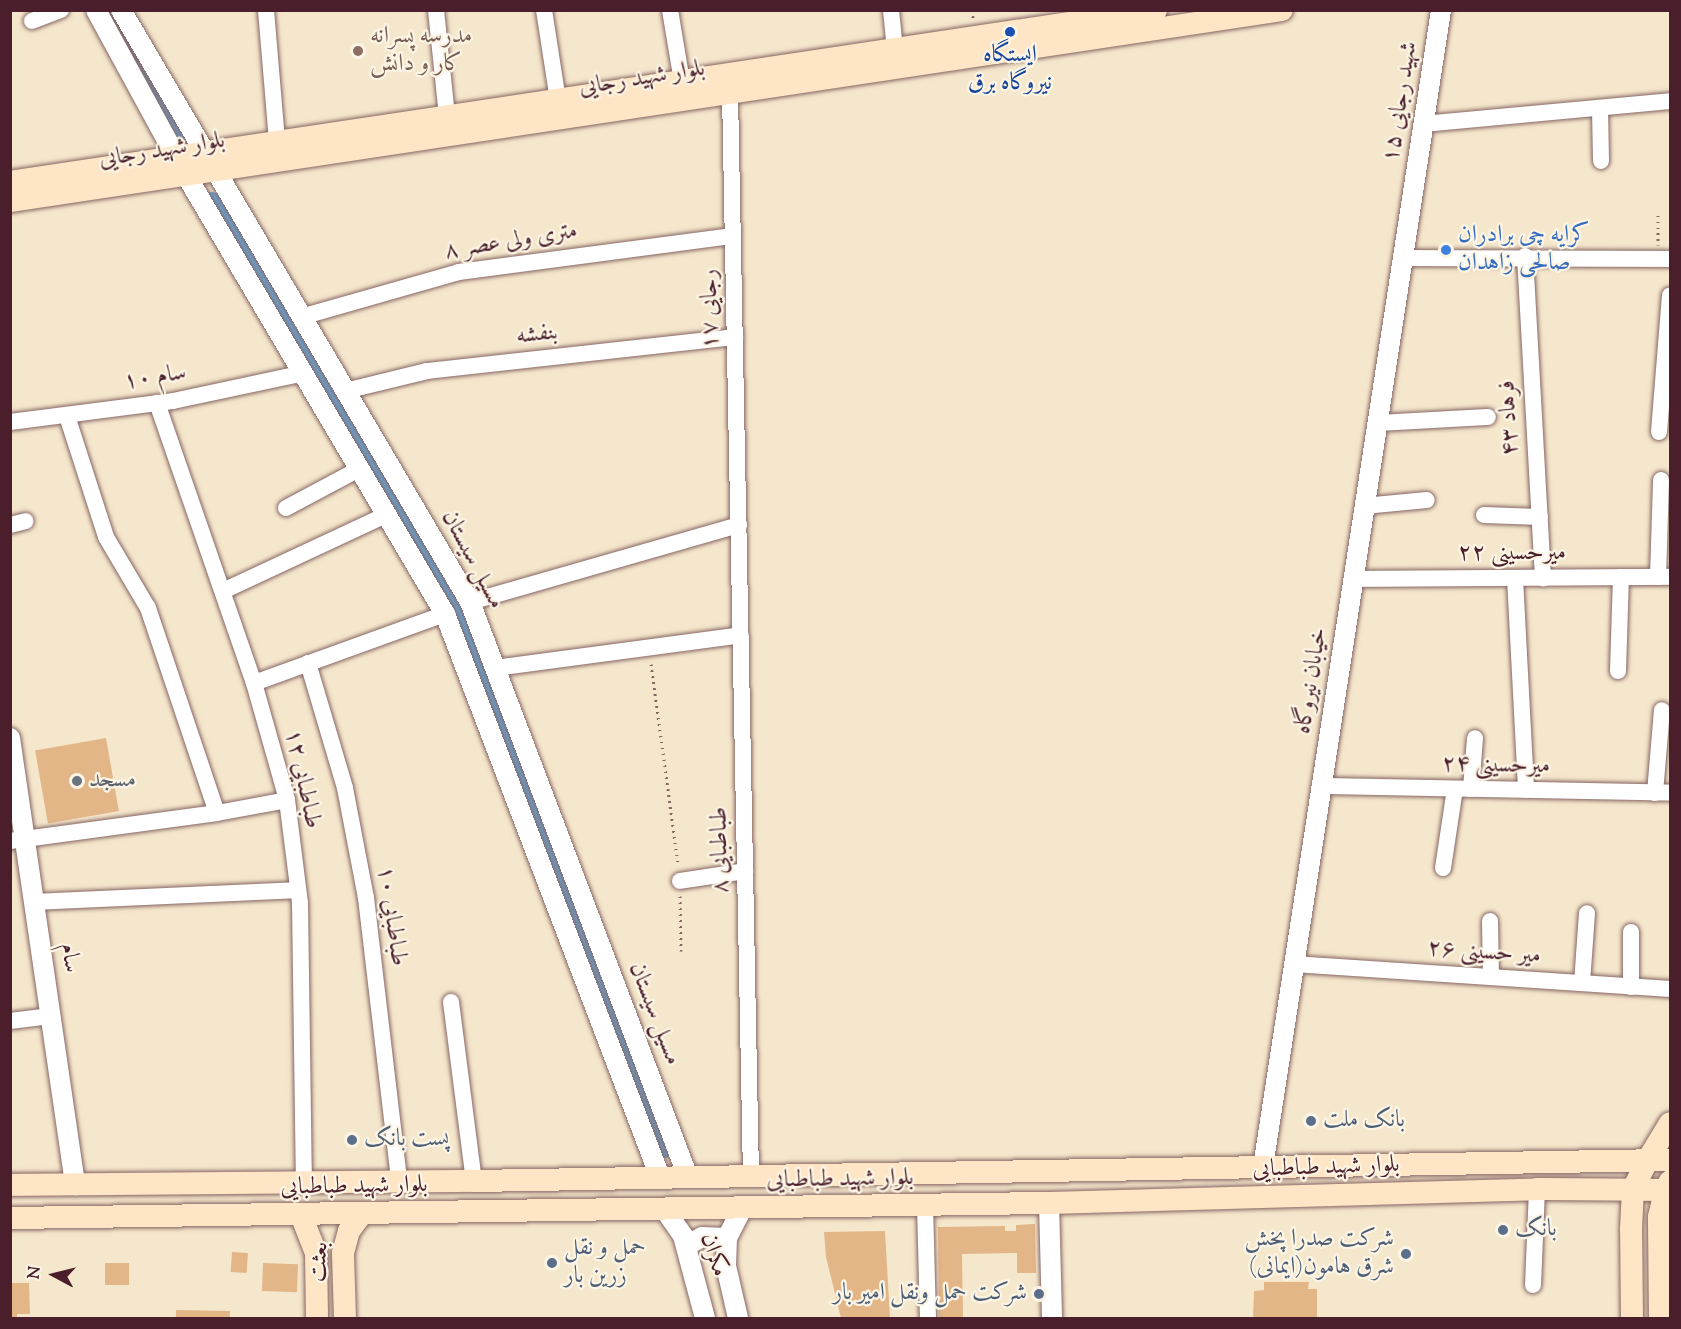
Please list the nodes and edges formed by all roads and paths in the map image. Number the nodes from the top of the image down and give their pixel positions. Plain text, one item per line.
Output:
1 (61, 10) edge
2 (96, 10) edge
3 (121, 10) edge
4 (266, 10) edge
5 (436, 10) edge
6 (544, 10) edge
7 (670, 10) edge
8 (891, 10) edge
9 (1156, 10) edge
10 (1282, 10) edge
11 (1441, 10) edge
12 (1086, 16) edge
13 (32, 21) dead end
14 (896, 59) junction
15 (682, 82) junction
16 (730, 93) junction
17 (558, 100) junction
18 (1671, 101) edge
19 (1600, 108) junction
20 (447, 117) junction
21 (1423, 124) junction
22 (277, 142) junction
23 (1601, 161) dead end
24 (209, 162) junction
25 (181, 166) junction
26 (10, 182) edge
27 (10, 201) edge
28 (1411, 202) joint
29 (1658, 215) dead end
30 (733, 236) junction
31 (1525, 256) junction
32 (1402, 258) junction
33 (1665, 259) edge
34 (1671, 295) edge
35 (301, 317) junction
36 (735, 337) junction
37 (305, 373) junction
38 (345, 391) junction
39 (157, 403) junction
40 (66, 416) junction
41 (1488, 417) dead end
42 (10, 422) edge
43 (1377, 423) junction
44 (1659, 432) dead end
45 (361, 468) junction
46 (1661, 480) dead end
47 (1427, 500) dead end
48 (1364, 506) junction
49 (286, 508) dead end
50 (388, 514) junction
51 (1484, 515) dead end
52 (1540, 517) junction
53 (739, 525) junction
54 (1621, 577) junction
55 (1664, 577) edge
56 (1515, 578) junction
57 (1543, 578) junction
58 (1353, 579) junction
59 (223, 591) junction
60 (470, 602) junction
61 (446, 614) junction
62 (741, 635) junction
63 (649, 647) junction
64 (308, 663) junction
65 (495, 668) junction
66 (1618, 671) dead end
67 (254, 682) junction
68 (1662, 710) dead end
69 (10, 738) edge
70 (1475, 738) dead end
71 (1321, 786) junction
72 (1463, 789) junction
73 (1527, 790) junction
74 (1663, 793) edge
75 (287, 801) junction
76 (217, 813) junction
77 (18, 840) edge
78 (1443, 868) dead end
79 (745, 871) junction
80 (680, 881) junction
81 (298, 890) junction
82 (35, 902) junction
83 (1587, 913) dead end
84 (1490, 921) dead end
85 (1631, 932) dead end
86 (681, 951) dead end
87 (1294, 964) junction
88 (1491, 977) junction
89 (1582, 983) junction
90 (1631, 987) junction
91 (1671, 989) edge
92 (452, 1002) dead end
93 (51, 1016) junction
94 (10, 1021) edge
95 (1671, 1123) edge
96 (1671, 1160) edge
97 (1647, 1161) junction
98 (1263, 1167) junction
99 (751, 1175) junction
100 (660, 1177) junction
101 (688, 1177) junction
102 (399, 1181) junction
103 (474, 1181) junction
104 (304, 1182) junction
105 (10, 1185) edge
106 (75, 1185) junction
107 (1669, 1187) edge
108 (1537, 1189) junction
109 (1633, 1189) junction
110 (1049, 1203) junction
111 (925, 1205) junction
112 (742, 1209) junction
113 (665, 1210) junction
114 (477, 1213) junction
115 (301, 1215) junction
116 (362, 1215) junction
117 (10, 1218) edge
118 (727, 1238) junction
119 (686, 1246) junction
120 (316, 1253) junction
121 (344, 1253) junction
122 (1533, 1285) dead end
123 (317, 1318) edge
124 (345, 1318) edge
125 (705, 1318) edge
126 (738, 1318) edge
127 (928, 1318) edge
128 (1052, 1318) edge
129 (1632, 1318) edge
130 (1660, 1318) edge

1 - 13 street
2 - 25 street, مسیل سیستان
3 - 24 street, مسیل سیستان
4 - 22 street
5 - 20 street
6 - 17 street
7 - 15 street
8 - 14 street
9 - 12 main road, بلوار شهید رجایی
10 - 14 main road, بلوار شهید رجایی
11 - 21 street, شهید رجایی ۱۵
12 - 14 main road, بلوار شهید رجایی
14 - 15 main road, بلوار شهید رجایی
14 - 16 main road, بلوار شهید رجایی
15 - 17 main road, بلوار شهید رجایی
16 - 24 main road, بلوار شهید رجایی
16 - 30 street, رجایی ۱۷
17 - 20 main road, بلوار شهید رجایی
18 - 19 street
19 - 21 street
19 - 23 street
20 - 22 main road, بلوار شهید رجایی
21 - 28 street, شهید رجایی ۱۵
22 - 24 main road, بلوار شهید رجایی
24 - 25 main road, بلوار شهید رجایی
24 - 35 street, مسیل سیستان
25 - 26 main road, بلوار شهید رجایی
25 - 27 main road, بلوار شهید رجایی
25 - 37 street, مسیل سیستان
28 - 32 street, خیابان نیروگاه
29 - 33 path
30 - 35 street, ۸ متری ولی عصر
30 - 36 street, رجایی ۱۷
31 - 32 street
31 - 33 street
31 - 52 street, فرهاد ۴۳
32 - 43 street, خیابان نیروگاه
34 - 44 street
35 - 38 street, مسیل سیستان
36 - 38 street, بنفشه
36 - 53 street, رجایی ۱۷
37 - 39 street, سام ۱۰
37 - 45 street, مسیل سیستان
38 - 60 street, مسیل سیستان
39 - 40 street, سام ۱۰
39 - 59 street, طباطبایی ۱۲
40 - 42 street, سام ۱۰
40 - 76 street
41 - 43 street
43 - 48 street, خیابان نیروگاه
45 - 49 street
45 - 50 street, مسیل سیستان
46 - 55 street
47 - 48 street
48 - 58 street, خیابان نیروگاه
50 - 59 street
50 - 61 street, مسیل سیستان
51 - 52 street
52 - 57 street, فرهاد ۴۳
53 - 60 street
53 - 62 street, طباطبایی ۸
54 - 55 street, میرحسینی ۲۲
54 - 57 street, میرحسینی ۲۲
54 - 66 street
56 - 57 street, میرحسینی ۲۲
56 - 58 street, میرحسینی ۲۲
56 - 73 street
58 - 71 street, خیابان نیروگاه
59 - 67 street, طباطبایی ۱۲
60 - 65 street, مسیل سیستان
61 - 64 street
61 - 100 street, مسیل سیستان
62 - 63 street
62 - 79 street, طباطبایی ۸
63 - 65 street
63 - 80 path
64 - 67 street
64 - 102 street, طباطبایی ۱۰
65 - 101 street, مسیل سیستان
67 - 75 street, طباطبایی ۱۲
68 - 74 street
69 - 77 street, سام
70 - 72 street
71 - 72 street, میرحسینی ۲۴
71 - 87 street, خیابان نیروگاه
72 - 73 street, میرحسینی ۲۴
72 - 78 street
73 - 74 street, میرحسینی ۲۴
75 - 76 street
75 - 81 street, طباطبایی ۱۲
76 - 77 street
77 - 82 street, سام
79 - 80 street
79 - 99 street, طباطبایی ۸
80 - 86 path
81 - 82 street
81 - 104 street, طباطبایی ۱۲
82 - 93 street, سام
83 - 89 street
84 - 88 street
85 - 90 street
87 - 88 street, میر حسینی ۲۶
87 - 98 street, خیابان نیروگاه
88 - 89 street, میر حسینی ۲۶
89 - 90 street, میر حسینی ۲۶
90 - 91 street, میر حسینی ۲۶
92 - 103 street
93 - 94 street
93 - 106 street, سام
95 - 97 main road
96 - 97 main road, بلوار شهید طباطبایی
97 - 98 main road, بلوار شهید طباطبایی
97 - 109 main road
98 - 99 main road, بلوار شهید طباطبایی
99 - 101 main road, بلوار شهید طباطبایی
100 - 101 main road, بلوار شهید طباطبایی
100 - 103 main road, بلوار شهید طباطبایی
102 - 103 main road, بلوار شهید طباطبایی
102 - 104 main road, بلوار شهید طباطبایی
103 - 114 main road
104 - 106 main road, بلوار شهید طباطبایی
105 - 106 main road, بلوار شهید طباطبایی
107 - 109 main road, بلوار شهید طباطبایی
107 - 130 main road
108 - 109 main road, بلوار شهید طباطبایی
108 - 110 main road, بلوار شهید طباطبایی
108 - 122 street
109 - 129 main road
110 - 111 main road, بلوار شهید طباطبایی
110 - 128 street
111 - 112 main road, بلوار شهید طباطبایی
111 - 127 street
112 - 113 main road, بلوار شهید طباطبایی
112 - 118 street, مکران
113 - 114 main road, بلوار شهید طباطبایی
113 - 119 street, مکران
114 - 116 main road, بلوار شهید طباطبایی
115 - 116 main road, بلوار شهید طباطبایی
115 - 117 main road, بلوار شهید طباطبایی
115 - 120 main road, بعثت
116 - 121 main road, بعثت
118 - 119 street
118 - 126 street, مکران
119 - 125 street, مکران
120 - 121 main road
120 - 123 main road, بعثت
121 - 124 main road, بعثت

